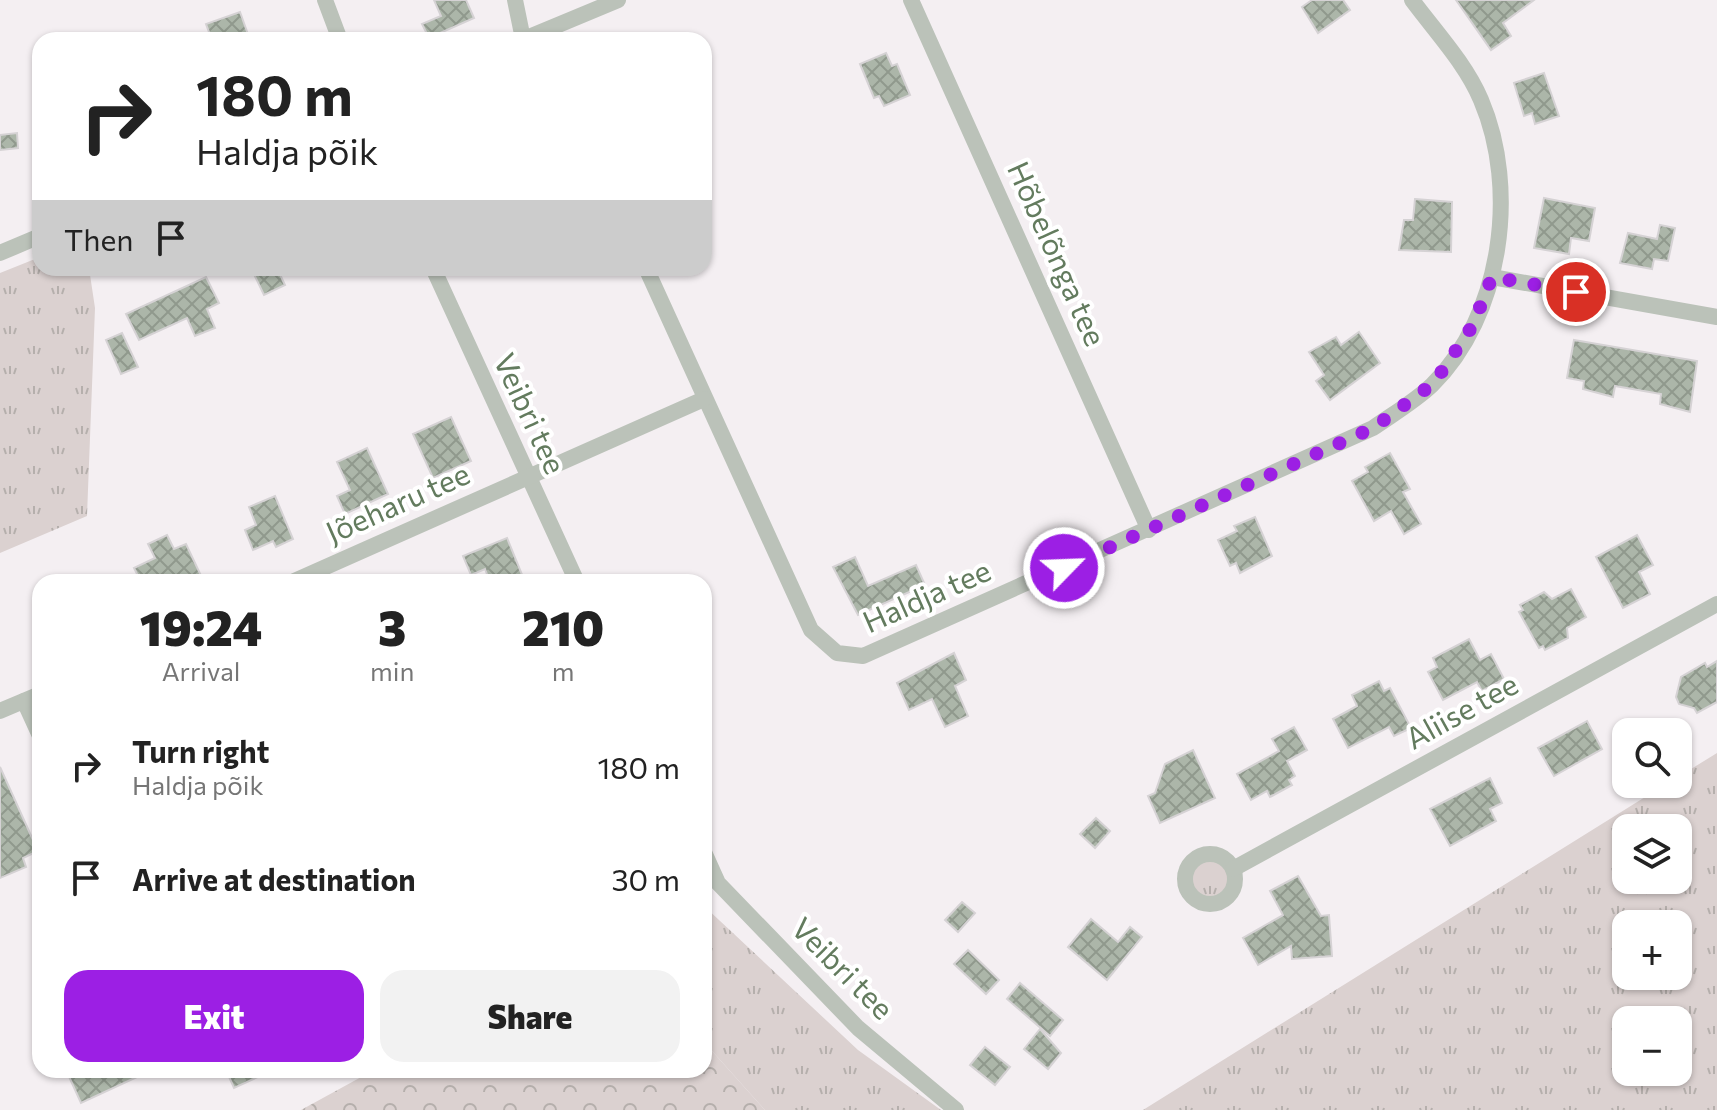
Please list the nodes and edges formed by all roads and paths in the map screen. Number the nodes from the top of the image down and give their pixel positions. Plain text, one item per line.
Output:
1 (325, 0) edge
2 (515, 0) edge
3 (618, 0) edge
4 (911, 0) edge
5 (1412, 0) edge
6 (337, 32) edge
7 (521, 32) edge
8 (551, 32) edge
9 (32, 239) edge
10 (0, 253) edge
11 (437, 276) edge
12 (650, 276) edge
13 (1492, 277) junction
14 (1717, 317) edge
15 (704, 399) junction
16 (528, 477) junction
17 (1149, 530) junction
18 (310, 574) edge
19 (573, 574) edge
20 (1717, 604) edge
21 (32, 698) edge
22 (24, 701) junction
23 (0, 711) edge
24 (32, 718) edge
25 (1233, 869) dead end
26 (712, 870) edge
27 (956, 1110) edge

1 - 6 street
2 - 7 street
3 - 8 street
4 - 17 street, Hõbelõnga tee
5 - 13 street, Haldja tee
9 - 10 street
11 - 16 street, Veibri tee
12 - 15 street, Haldja tee
13 - 14 street
13 - 17 street, Haldja tee
15 - 16 street
15 - 17 street, Haldja tee
16 - 18 street, Jõeharu tee
16 - 19 street, Veibri tee
20 - 25 street, Aliise tee
21 - 22 street
22 - 23 street
22 - 24 street
26 - 27 street, Veibri tee

